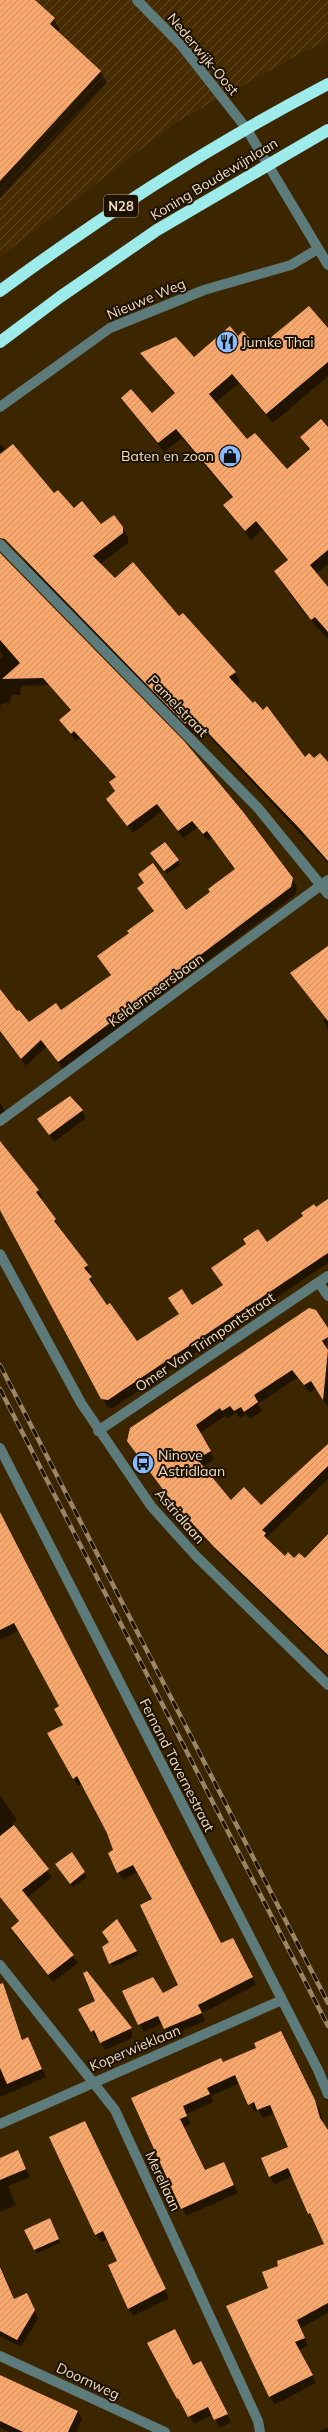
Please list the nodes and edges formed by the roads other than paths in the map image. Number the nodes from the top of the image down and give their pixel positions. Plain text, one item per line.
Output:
1 (137, 0) edge
2 (328, 84) edge
3 (246, 128) junction
4 (328, 130) edge
5 (268, 164) junction
6 (318, 249) junction
7 (328, 265) edge
8 (0, 291) edge
9 (0, 342) edge
10 (0, 406) edge
11 (0, 544) edge
12 (325, 883) edge
13 (328, 894) edge
14 (0, 1121) edge
15 (0, 1254) edge
16 (328, 1276) edge
17 (319, 1283) junction
18 (328, 1296) edge
19 (98, 1430) junction
20 (0, 1448) edge
21 (328, 1685) edge
22 (0, 1965) edge
23 (282, 2000) junction
24 (92, 2082) junction
25 (328, 2094) edge
26 (0, 2124) edge
27 (0, 2356) edge
28 (165, 2432) edge
29 (260, 2432) edge

1 - 3 street, Nederwijk-Oost
2 - 3 highway, Koning Boudewijnlaan / N28
3 - 5 street, Nederwijk-Oost
3 - 8 highway, Koning Boudewijnlaan / N28
4 - 5 highway, Koning Boudewijnlaan
5 - 6 street, Nederwijk-Oost
5 - 9 highway, Koning Boudewijnlaan
6 - 7 street, Nederwijk-Oost
6 - 10 street, Nieuwe Weg
11 - 12 street, Pamelstraat
12 - 13 street, Pamelstraat
12 - 14 street, Keldermeersbaan
15 - 19 street, Astridlaan
16 - 17 street, Omer Van Trimpontstraat
17 - 18 street
17 - 19 street, Omer Van Trimpontstraat
19 - 21 street, Astridlaan
20 - 23 street, Fernand Tavernestraat
22 - 24 street, Merellaan
23 - 24 street, Koperwieklaan
23 - 25 street, Fernand Tavernestraat
24 - 26 street, Koperwieklaan
24 - 29 street, Merellaan
27 - 28 street, Doornweg

